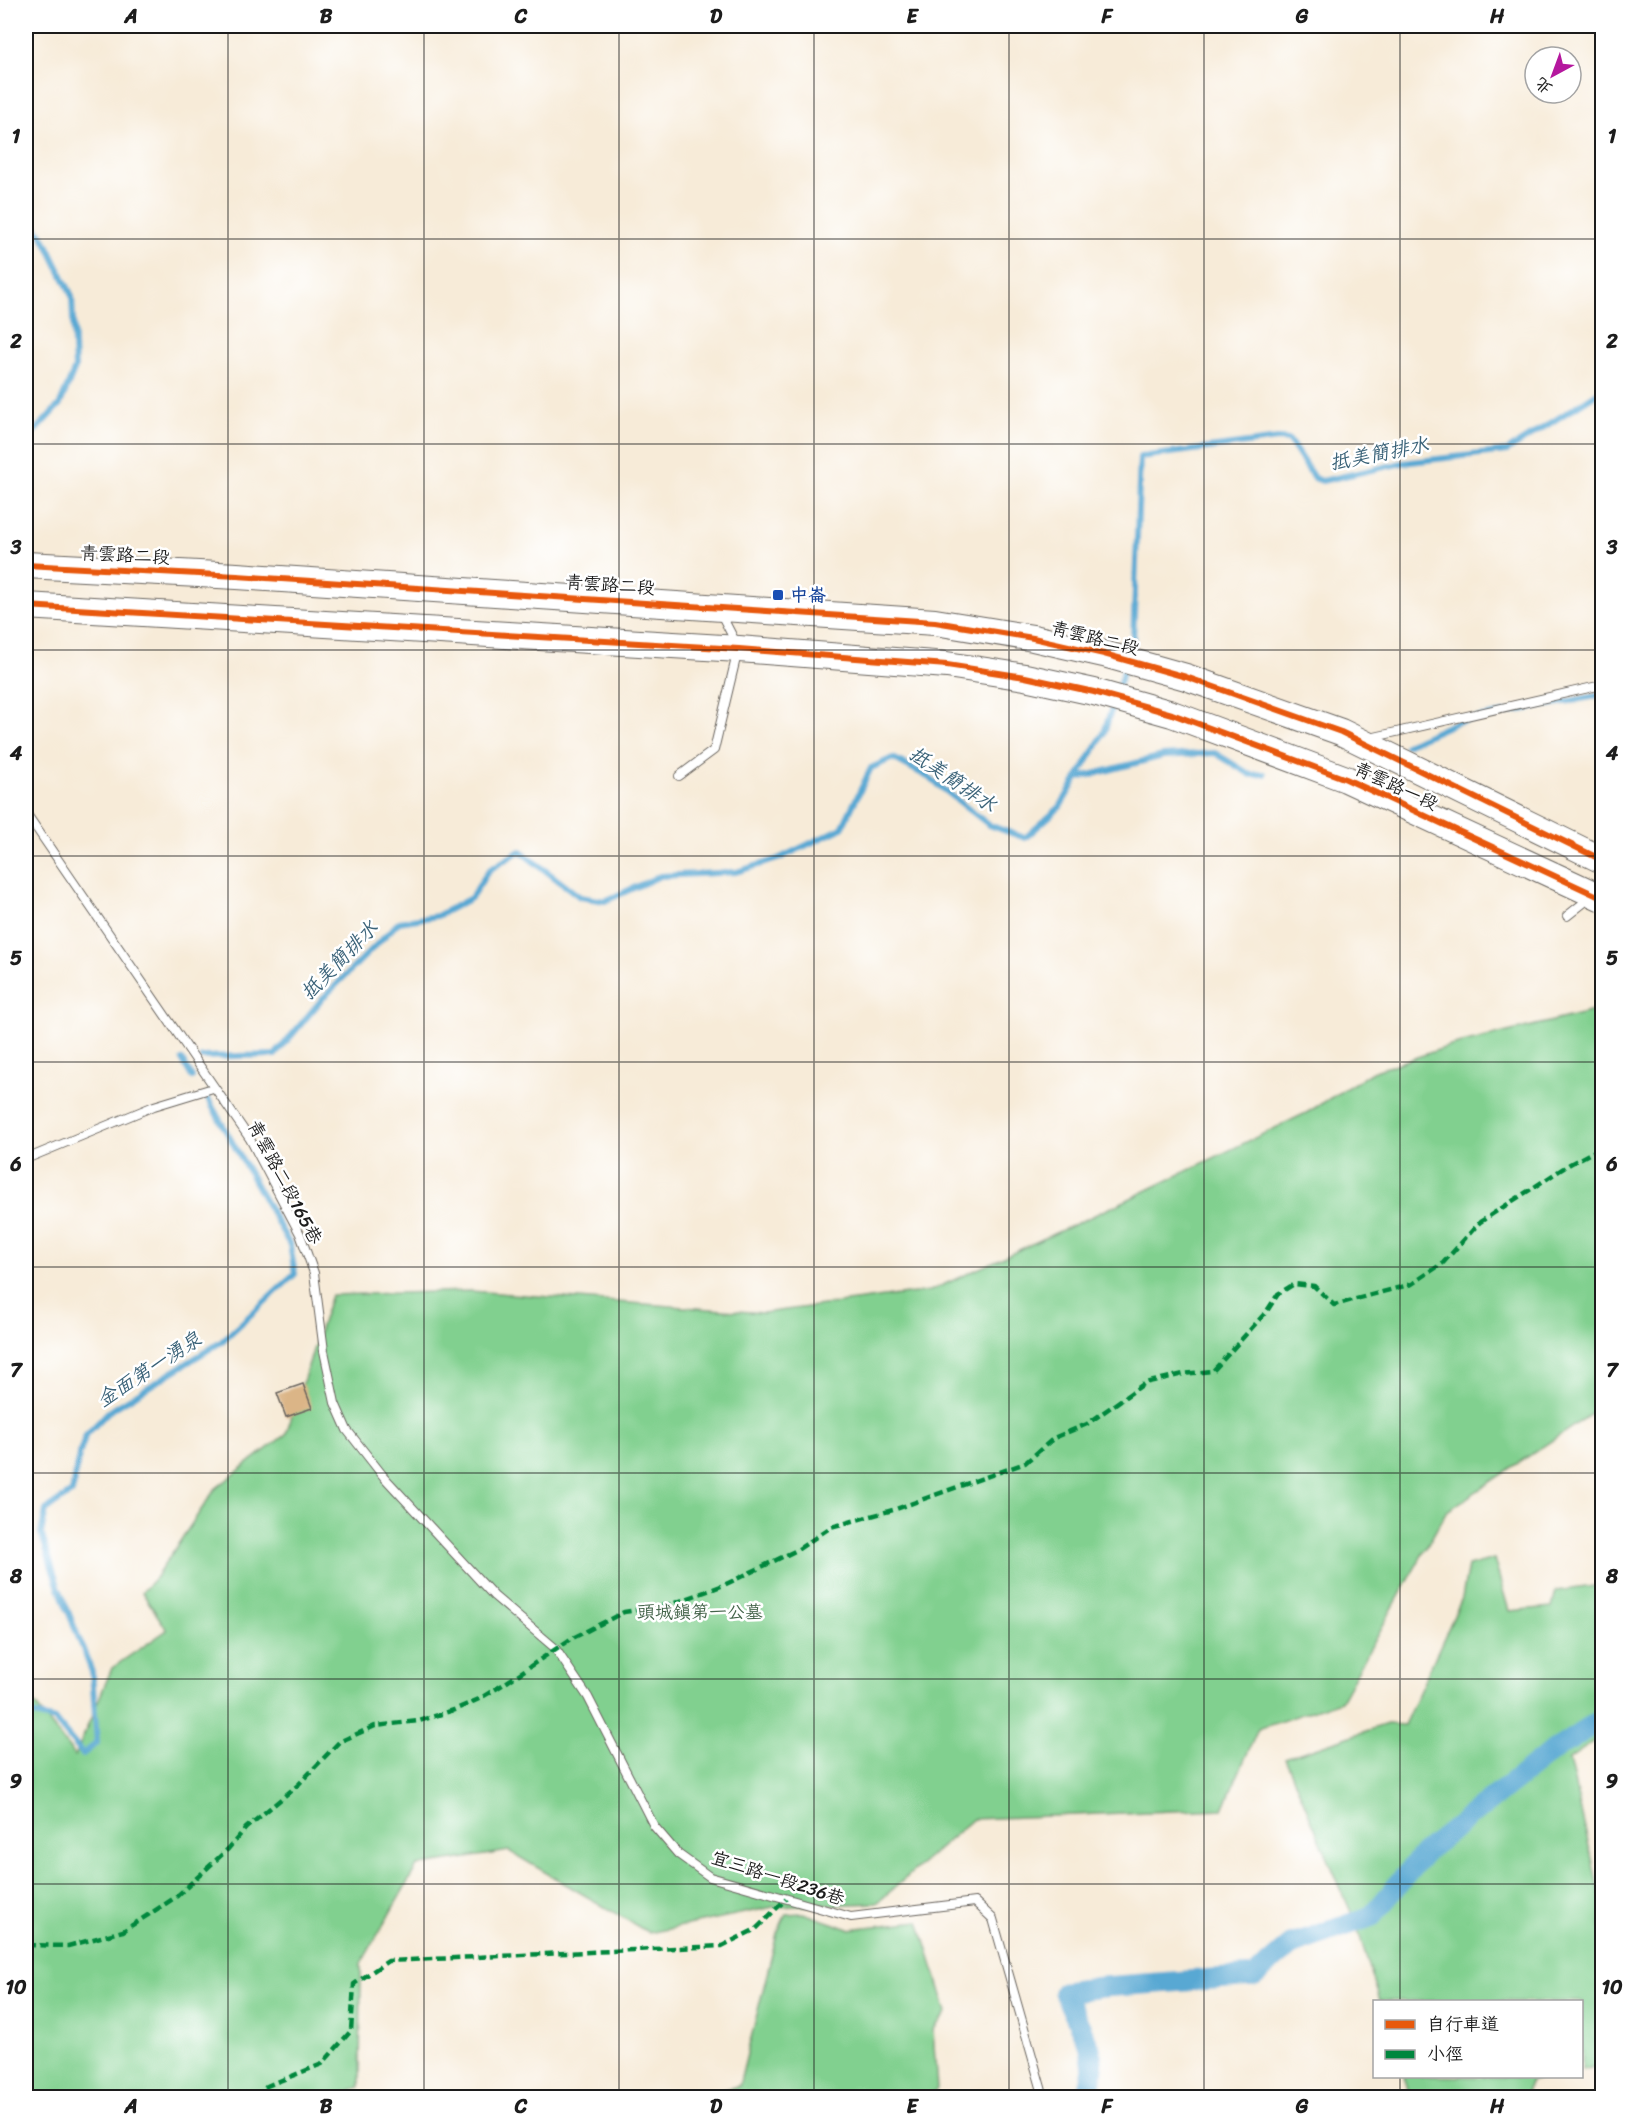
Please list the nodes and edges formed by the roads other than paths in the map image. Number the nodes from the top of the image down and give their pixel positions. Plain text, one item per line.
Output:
1 (26, 565) edge
2 (26, 606) edge
3 (717, 607) junction
4 (739, 649) junction
5 (1186, 677) joint
6 (1602, 685) edge
7 (1358, 740) junction
8 (679, 776) dead end
9 (26, 813) edge
10 (1602, 860) edge
11 (1598, 897) edge
12 (1567, 916) dead end
13 (213, 1088) junction
14 (26, 1159) edge
15 (555, 1648) joint
16 (1044, 2097) edge

1 - 3 main road, 青雲路二段
2 - 4 main road
3 - 4 lane
3 - 5 main road, 青雲路二段
4 - 8 lane
4 - 11 main road, 青雲路一段
5 - 7 main road, 青雲路一段
6 - 7 lane
7 - 10 main road, 青雲路一段
9 - 13 lane, 青雲路二段165巷
11 - 12 lane
13 - 14 lane
13 - 15 lane, 青雲路二段165巷
15 - 16 lane, 宜三路一段236巷

